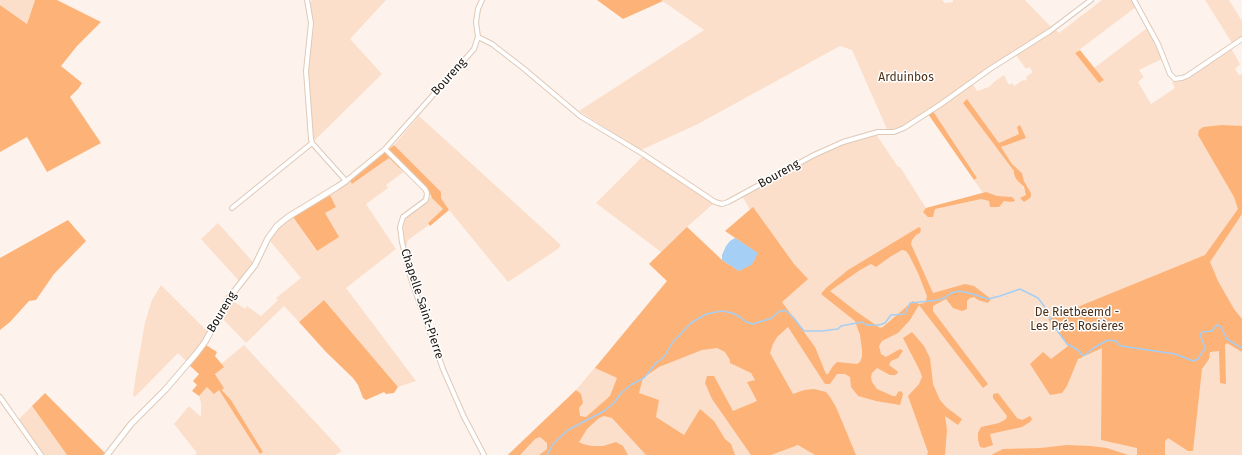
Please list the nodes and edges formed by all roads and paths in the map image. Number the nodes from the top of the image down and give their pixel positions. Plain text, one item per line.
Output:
1 (307, 0) edge
2 (482, 0) edge
3 (1091, 0) edge
4 (1134, 0) edge
5 (478, 37) junction
6 (1242, 39) edge
7 (312, 143) junction
8 (385, 149) junction
9 (346, 180) junction
10 (232, 208) dead end
11 (0, 396) edge
12 (41, 455) edge
13 (107, 455) edge
14 (484, 455) edge

1 - 7 street
2 - 5 street, Boureng
3 - 5 street, Boureng
4 - 6 street
5 - 8 street, Boureng
7 - 9 street
7 - 10 street
8 - 9 street, Boureng
8 - 14 street, Chapelle Saint-Pierre
9 - 13 street, Boureng
11 - 12 street

